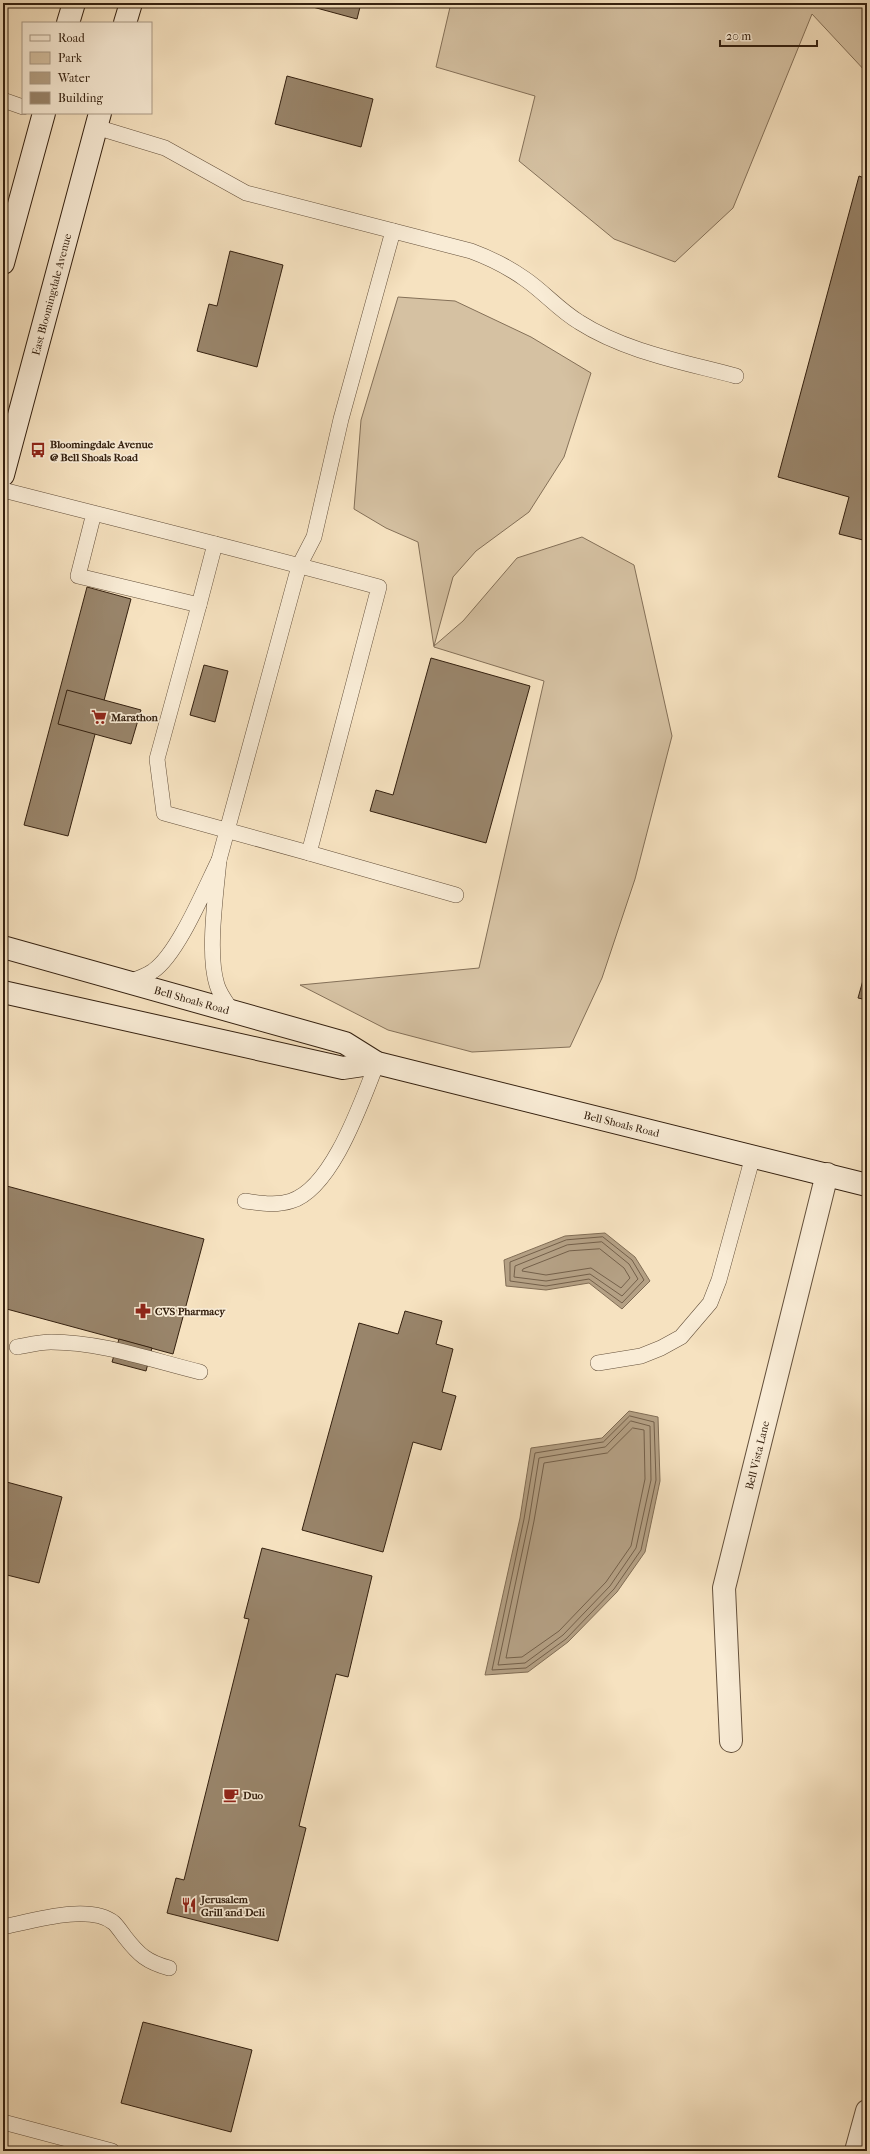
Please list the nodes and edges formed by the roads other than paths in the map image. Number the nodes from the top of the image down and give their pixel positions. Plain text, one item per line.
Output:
1 (74, 3) edge
2 (130, 3) edge
3 (68, 22) edge
4 (125, 22) edge
5 (3, 100) edge
6 (22, 107) edge
7 (44, 114) edge
8 (98, 120) edge
9 (393, 231) junction
10 (3, 263) edge
11 (736, 376) dead end
12 (3, 475) edge
13 (3, 490) edge
14 (94, 513) junction
15 (215, 544) junction
16 (299, 566) junction
17 (200, 605) junction
18 (227, 830) junction
19 (309, 853) junction
20 (219, 860) junction
21 (456, 895) dead end
22 (3, 946) edge
23 (128, 982) junction
24 (3, 992) edge
25 (232, 1011) junction
26 (376, 1063) junction
27 (752, 1156) junction
28 (827, 1174) junction
29 (867, 1185) edge
30 (245, 1201) dead end
31 (17, 1347) dead end
32 (598, 1363) dead end
33 (200, 1372) dead end
34 (731, 1741) dead end
35 (3, 1927) edge
36 (169, 1968) dead end
37 (867, 2111) edge
38 (3, 2122) edge
39 (112, 2151) edge
40 (856, 2151) edge

1 - 3 main road
2 - 4 main road
5 - 6 lane
7 - 10 main road
8 - 9 lane
8 - 12 main road, East Bloomingdale Avenue
9 - 11 lane
9 - 16 lane
13 - 14 lane
14 - 15 lane
14 - 17 lane
15 - 16 lane
15 - 17 lane
16 - 18 lane
16 - 19 lane
17 - 18 lane
18 - 19 lane
18 - 20 lane
19 - 21 lane
20 - 23 lane
20 - 25 lane
22 - 23 main road, Bell Shoals Road
23 - 25 main road, Bell Shoals Road
24 - 26 main road, Bell Shoals Road
25 - 26 main road, Bell Shoals Road
26 - 27 main road, Bell Shoals Road
26 - 30 lane
27 - 28 main road, Bell Shoals Road
27 - 32 lane
28 - 29 main road, Bell Shoals Road
28 - 34 main road, Bell Vista Lane
31 - 33 lane
35 - 36 lane
37 - 40 main road
38 - 39 lane

